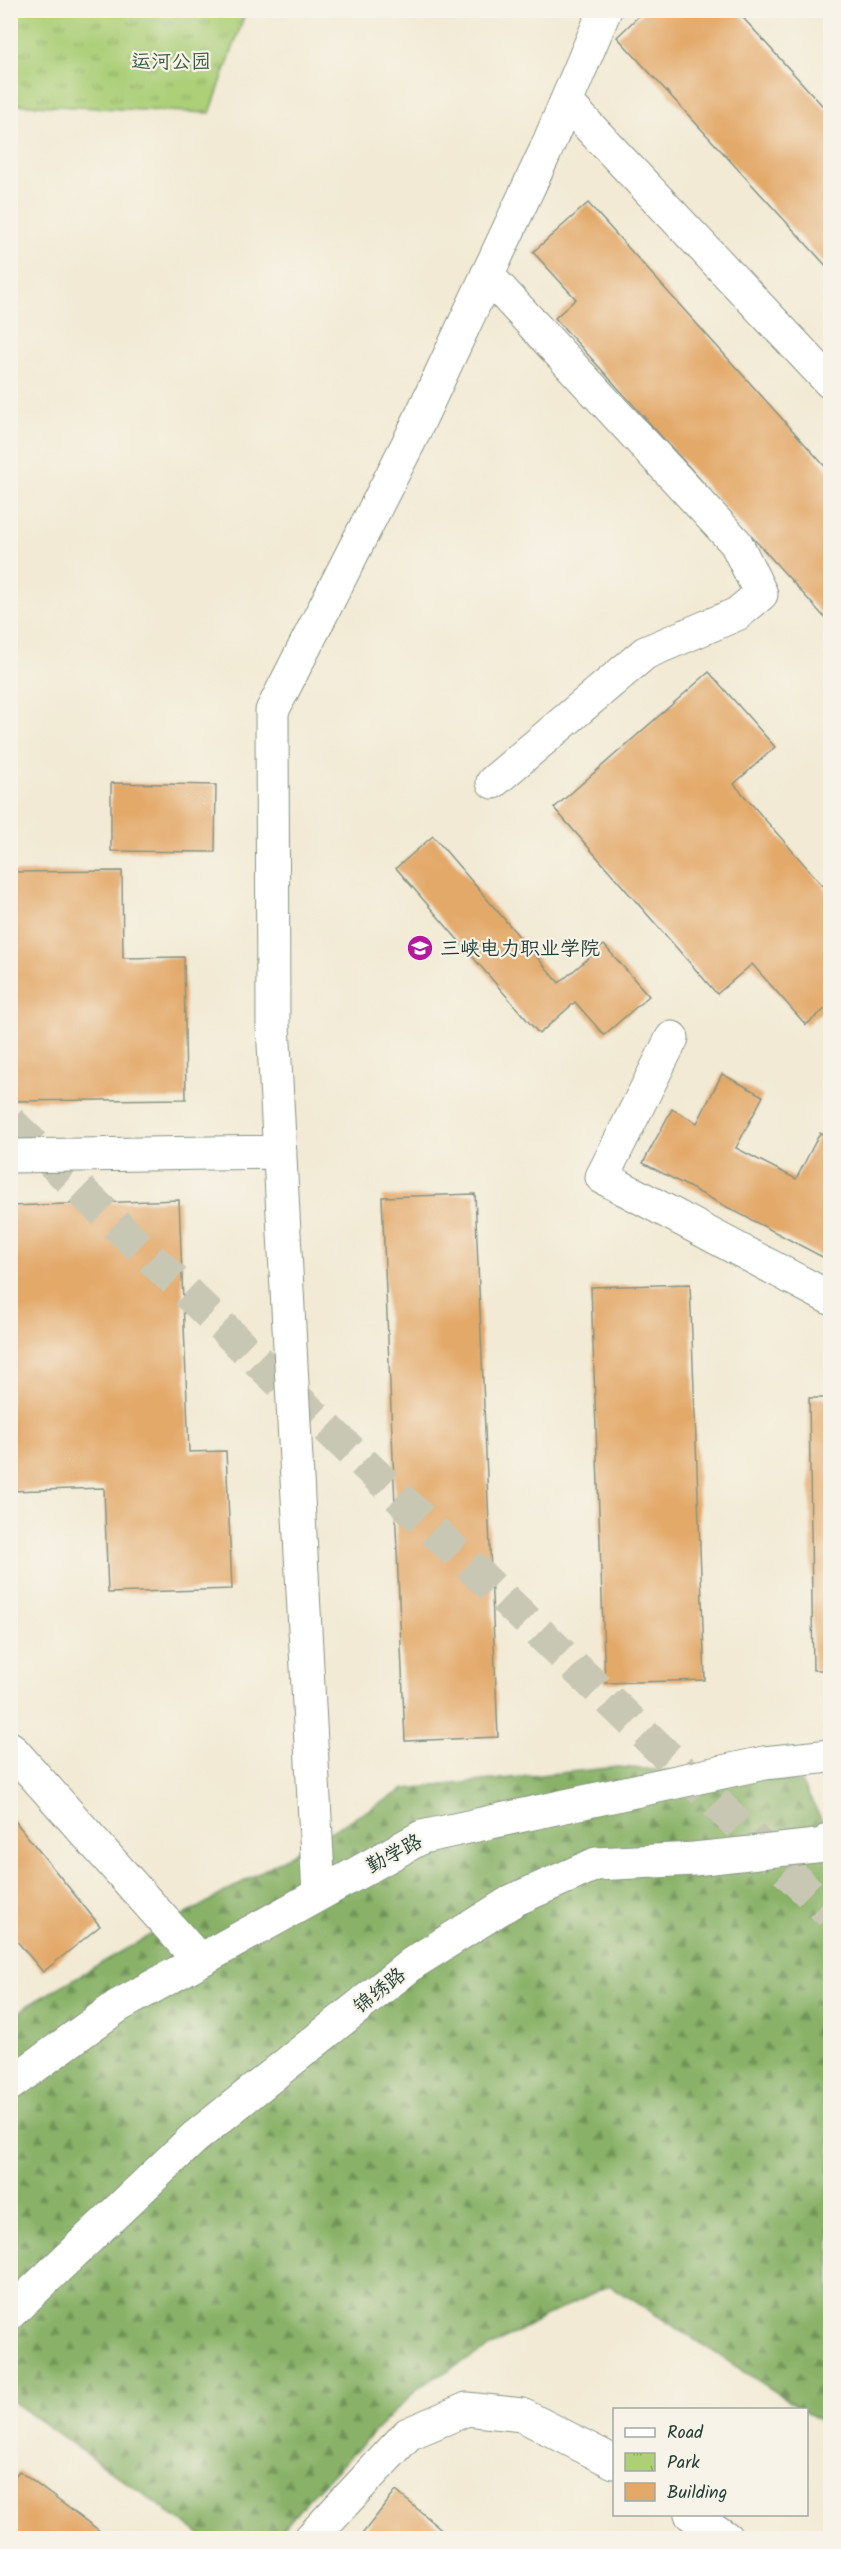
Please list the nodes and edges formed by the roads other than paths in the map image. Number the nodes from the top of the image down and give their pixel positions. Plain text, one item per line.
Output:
1 (605, 10) edge
2 (566, 102) junction
3 (487, 275) junction
4 (831, 382) edge
5 (493, 782) dead end
6 (672, 1038) dead end
7 (280, 1152) junction
8 (10, 1156) edge
9 (831, 1298) edge
10 (10, 1748) edge
11 (831, 1756) edge
12 (831, 1839) edge
13 (319, 1894) junction
14 (199, 1960) junction
15 (10, 2084) edge
16 (10, 2313) edge
17 (613, 2461) edge
18 (694, 2516) edge
19 (311, 2538) edge
20 (726, 2538) edge

1 - 2 lane
2 - 3 lane
2 - 4 lane
3 - 5 lane
3 - 7 lane
6 - 9 lane
7 - 8 lane
7 - 13 lane
10 - 14 lane
11 - 13 lane, 勤学路
12 - 16 lane, 锦绣路
13 - 14 lane, 勤学路
14 - 15 lane, 勤学路
17 - 19 lane
18 - 20 lane

